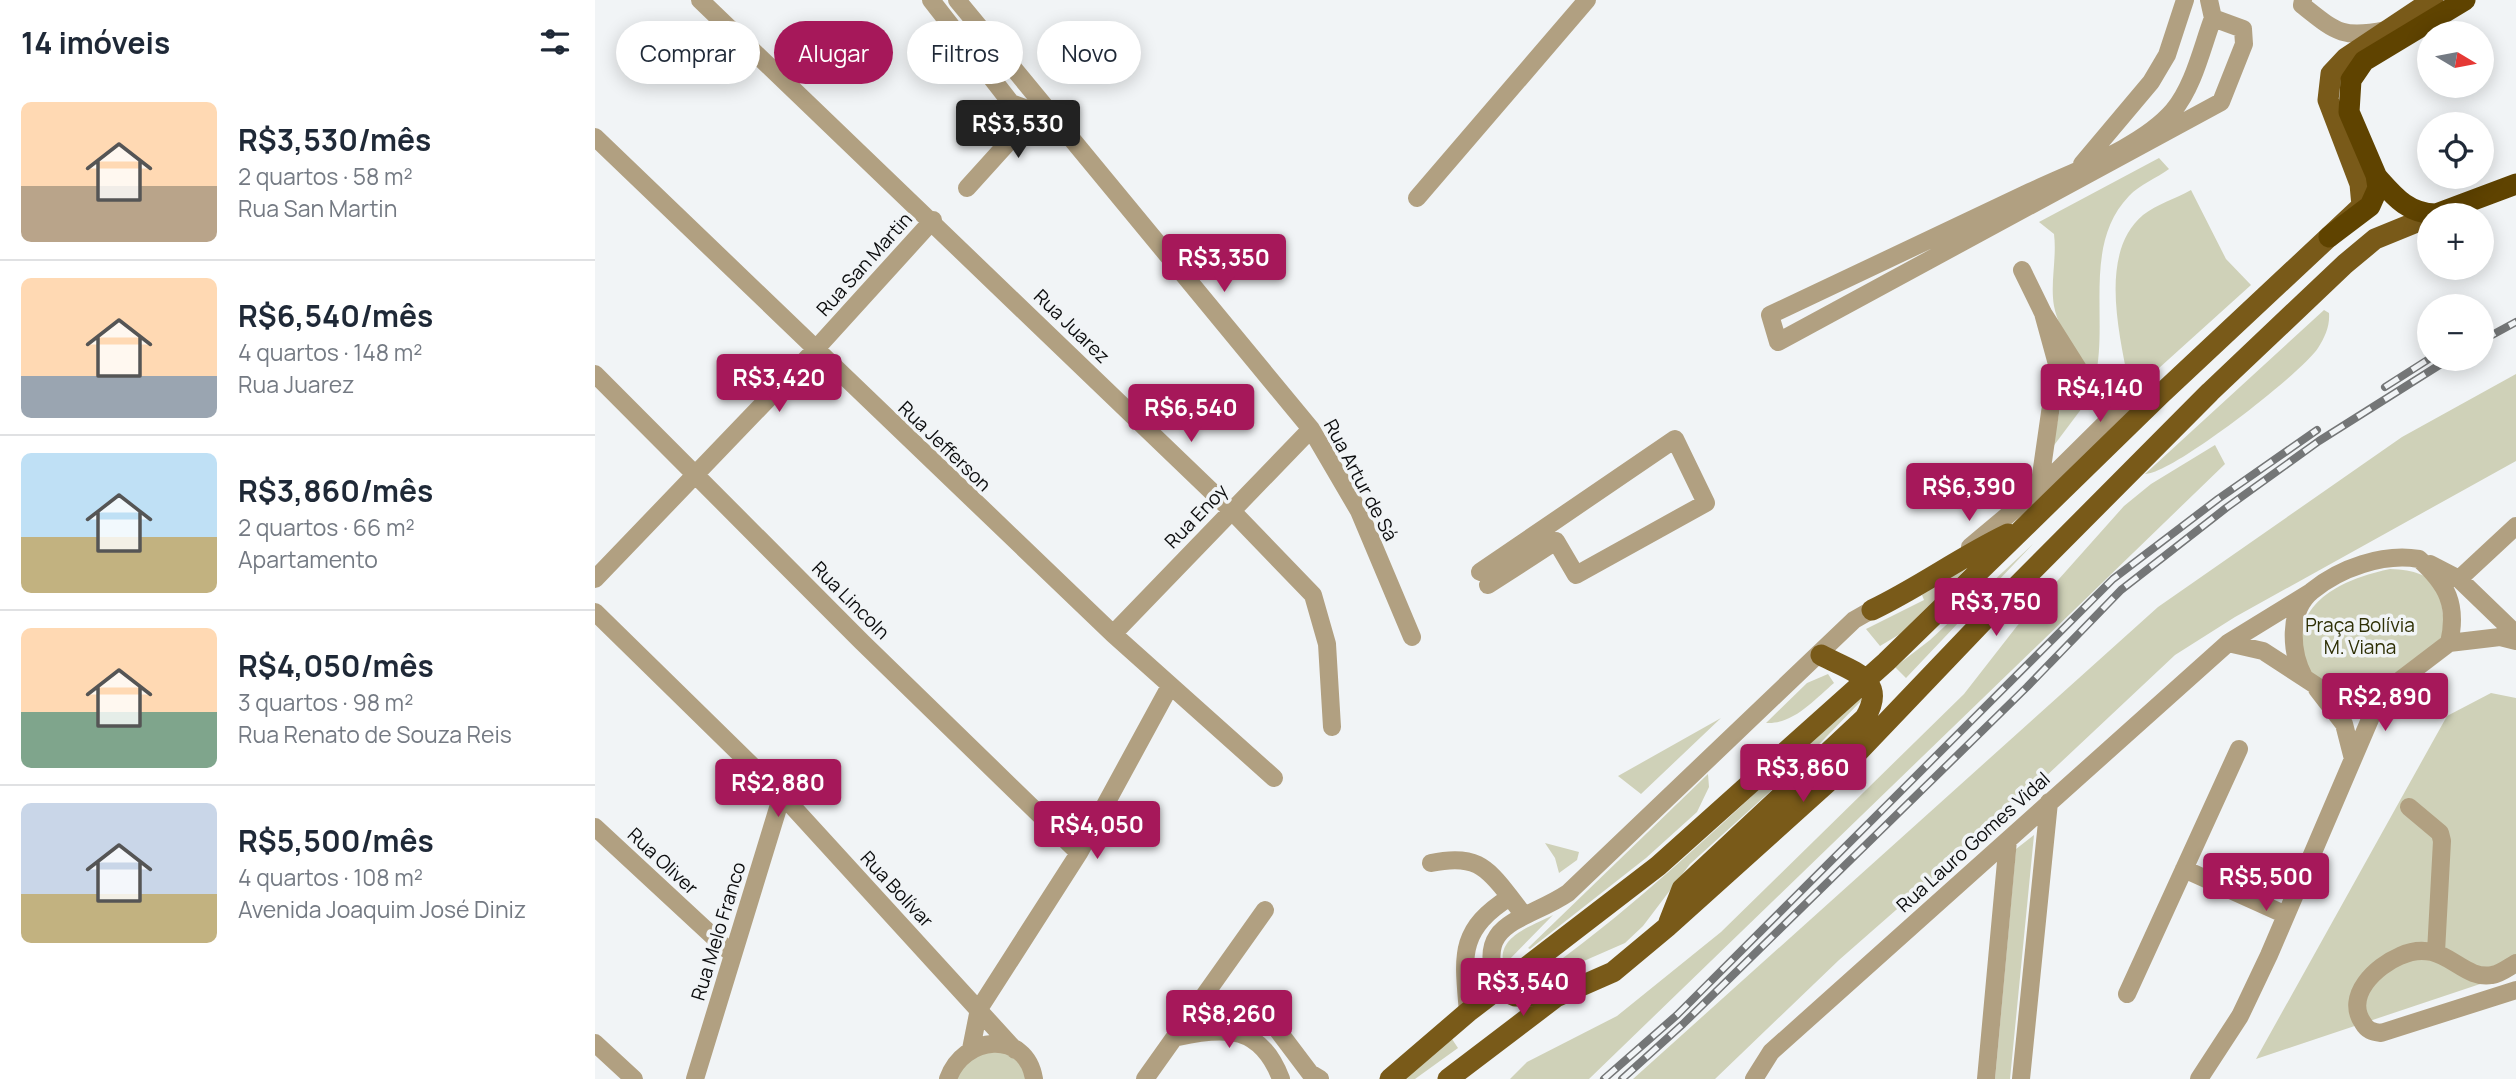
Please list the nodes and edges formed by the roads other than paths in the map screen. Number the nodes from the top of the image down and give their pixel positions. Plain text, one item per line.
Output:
1 (700, 0) edge
2 (931, 0) edge
3 (957, 0) edge
4 (1587, 0) edge
5 (2185, 0) edge
6 (2303, 0) edge
7 (2433, 0) edge
8 (2465, 0) edge
9 (2211, 9) edge
10 (2389, 29) junction
11 (1041, 106) junction
12 (595, 137) edge
13 (2077, 170) junction
14 (2371, 178) junction
15 (2516, 184) edge
16 (967, 188) dead end
17 (1417, 198) dead end
18 (2465, 203) edge
19 (2417, 212) edge
20 (933, 220) junction
21 (2417, 222) edge
22 (2329, 237) joint
23 (2022, 270) dead end
24 (2043, 313) junction
25 (814, 351) junction
26 (595, 374) edge
27 (2160, 395) junction
28 (2130, 399) junction
29 (1311, 429) junction
30 (696, 472) junction
31 (2039, 489) junction
32 (1231, 510) junction
33 (2025, 526) junction
34 (2516, 526) edge
35 (2419, 559) junction
36 (1484, 578) joint
37 (595, 579) edge
38 (2459, 579) junction
39 (2311, 592) junction
40 (1872, 610) junction
41 (595, 612) edge
42 (1113, 634) junction
43 (2515, 634) edge
44 (1412, 637) dead end
45 (2228, 643) junction
46 (2449, 643) junction
47 (1821, 655) junction
48 (1866, 678) junction
49 (2310, 682) junction
50 (1170, 686) junction
51 (2386, 691) junction
52 (1332, 727) dead end
53 (2239, 749) dead end
54 (2353, 759) junction
55 (1274, 778) dead end
56 (782, 795) junction
57 (2049, 802) junction
58 (2409, 807) dead end
59 (595, 827) edge
60 (2008, 840) junction
61 (1079, 853) junction
62 (1431, 863) dead end
63 (2184, 869) junction
64 (1510, 897) junction
65 (1265, 910) dead end
66 (1523, 914) junction
67 (2286, 915) junction
68 (1667, 927) junction
69 (2436, 952) junction
70 (733, 954) junction
71 (2516, 963) edge
72 (1499, 989) junction
73 (2516, 990) edge
74 (2127, 994) dead end
75 (1556, 997) junction
76 (979, 1009) junction
77 (1468, 1012) junction
78 (1175, 1038) junction
79 (595, 1043) edge
80 (971, 1049) junction
81 (1015, 1050) junction
82 (951, 1072) edge
83 (1035, 1077) edge
84 (633, 1079) edge
85 (695, 1079) edge
86 (940, 1079) edge
87 (1145, 1079) edge
88 (1281, 1079) edge
89 (1319, 1079) edge
90 (1390, 1079) edge
91 (1448, 1079) edge
92 (1753, 1079) edge
93 (1986, 1079) edge
94 (2021, 1079) edge
95 (2199, 1079) edge

1 - 20 street, Rua Juarez
2 - 11 street
3 - 11 street, Rua Artur de Sá
4 - 17 street
5 - 13 street
6 - 10 street
7 - 10 main road
8 - 14 highway
9 - 13 street
9 - 13 street
10 - 14 main road
11 - 16 street
11 - 29 street, Rua Artur de Sá
12 - 25 street, Rua Jefferson
14 - 19 highway
14 - 22 highway
15 - 18 highway
20 - 25 street, Rua San Martin
20 - 32 street, Rua Juarez
21 - 68 main road
22 - 27 main road
23 - 24 street
24 - 28 street
24 - 31 street
25 - 30 street, Rua San Martin
25 - 42 street, Rua Jefferson
26 - 30 street, Rua Lincoln
27 - 28 street
27 - 33 main road
28 - 31 street
29 - 32 street, Rua Enoy
29 - 44 street, Rua Artur de Sá
30 - 37 street, Rua San Martin
30 - 61 street, Rua Lincoln
31 - 40 street
32 - 42 street, Rua Enoy
32 - 52 street, Rua Juarez
33 - 40 main road
33 - 48 main road
34 - 38 street
35 - 38 street
35 - 39 street
35 - 46 street
36 - 36 street
38 - 43 street
39 - 45 street, Rua Lauro Gomes Vidal
39 - 49 street
40 - 47 street
41 - 56 street, Rua Bolívar
42 - 50 street, Rua Jefferson
43 - 46 street
45 - 49 street
45 - 57 street, Rua Lauro Gomes Vidal
46 - 51 street
47 - 48 main road
47 - 66 street
48 - 68 main road
48 - 72 main road
49 - 51 street
49 - 54 street
50 - 55 street, Rua Jefferson
50 - 61 street
51 - 54 street
53 - 63 street
54 - 67 street
56 - 70 street, Rua Melo Franco
56 - 76 street, Rua Bolívar
57 - 60 street, Rua Lauro Gomes Vidal
57 - 94 street
58 - 69 street
59 - 70 street, Rua Oliver
60 - 92 street, Rua Lauro Gomes Vidal
60 - 93 street
61 - 76 street
62 - 64 street
63 - 67 street
63 - 74 street
64 - 66 street
64 - 77 street
65 - 78 street
66 - 72 street
67 - 95 street
68 - 75 main road
69 - 71 street
69 - 73 street
70 - 85 street, Rua Melo Franco
72 - 75 main road
72 - 77 main road
75 - 91 main road
76 - 80 street
76 - 81 street, Rua Bolívar
77 - 90 main road
78 - 87 street
78 - 88 street
78 - 89 street
79 - 84 street
80 - 81 street
80 - 82 street
81 - 83 street, Rua Bolívar
82 - 86 street

